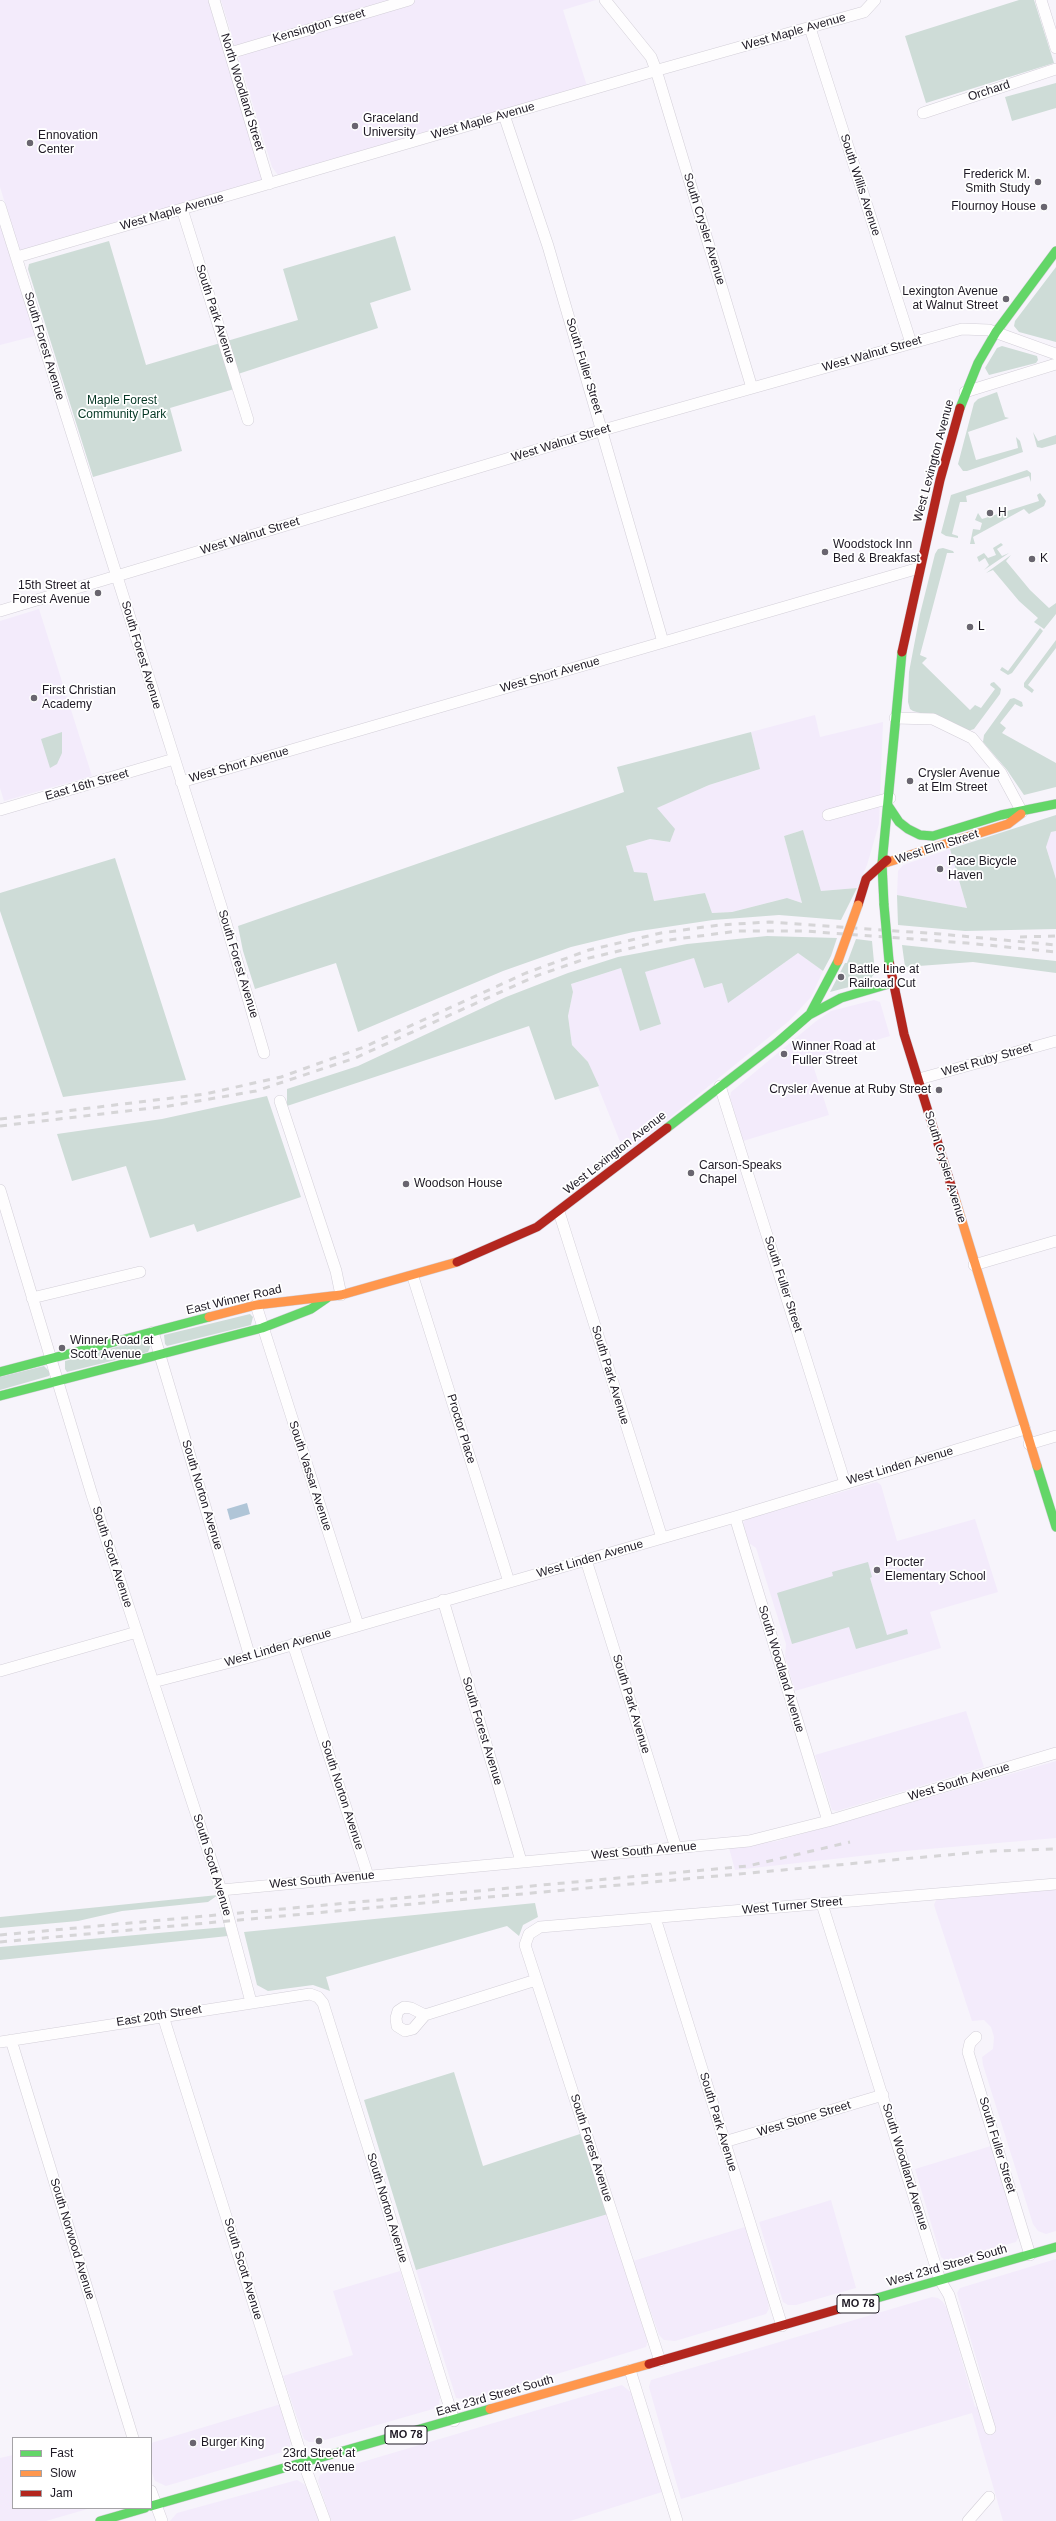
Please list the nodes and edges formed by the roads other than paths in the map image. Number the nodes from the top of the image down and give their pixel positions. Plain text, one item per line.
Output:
1 (214, 0) edge
2 (409, 0) edge
3 (605, 0) edge
4 (876, 0) edge
5 (1041, 0) edge
6 (810, 28) junction
7 (1056, 48) edge
8 (230, 53) junction
9 (1056, 69) edge
10 (656, 70) junction
11 (923, 113) dead end
12 (504, 115) junction
13 (269, 184) junction
14 (0, 206) edge
15 (182, 209) junction
16 (1056, 251) edge
17 (17, 257) junction
18 (996, 332) junction
19 (911, 343) junction
20 (1056, 354) edge
21 (1056, 364) edge
22 (752, 388) junction
23 (965, 392) junction
24 (248, 420) dead end
25 (603, 430) junction
26 (919, 568) junction
27 (117, 576) junction
28 (0, 611) edge
29 (663, 642) junction
30 (895, 718) junction
31 (174, 759) junction
32 (181, 782) junction
33 (890, 802) junction
34 (1056, 804) edge
35 (0, 810) edge
36 (1022, 812) junction
37 (828, 815) dead end
38 (933, 836) junction
39 (882, 864) junction
40 (892, 983) junction
41 (809, 1015) junction
42 (1056, 1041) edge
43 (264, 1053) dead end
44 (919, 1079) junction
45 (720, 1086) junction
46 (280, 1101) dead end
47 (0, 1190) edge
48 (559, 1212) junction
49 (1056, 1241) edge
50 (974, 1264) junction
51 (140, 1272) dead end
52 (413, 1277) junction
53 (341, 1295) junction
54 (328, 1297) junction
55 (32, 1298) junction
56 (256, 1305) junction
57 (262, 1328) junction
58 (153, 1332) junction
59 (160, 1355) junction
60 (51, 1359) junction
61 (0, 1372) edge
62 (58, 1382) junction
63 (0, 1396) edge
64 (1025, 1429) junction
65 (1056, 1436) edge
66 (1029, 1444) junction
67 (845, 1483) junction
68 (735, 1517) junction
69 (1056, 1527) edge
70 (662, 1538) junction
71 (586, 1560) junction
72 (509, 1582) junction
73 (443, 1600) junction
74 (358, 1625) junction
75 (137, 1632) junction
76 (293, 1644) junction
77 (250, 1657) junction
78 (0, 1671) edge
79 (153, 1682) junction
80 (1056, 1753) edge
81 (828, 1821) junction
82 (676, 1848) junction
83 (521, 1861) junction
84 (368, 1876) junction
85 (1056, 1884) edge
86 (221, 1890) junction
87 (822, 1904) junction
88 (654, 1918) junction
89 (529, 1934) joint
90 (536, 1980) junction
91 (318, 1997) joint
92 (252, 2002) junction
93 (425, 2015) dead end
94 (163, 2016) junction
95 (976, 2037) dead end
96 (11, 2040) junction
97 (0, 2042) edge
98 (883, 2095) junction
99 (724, 2142) junction
100 (1056, 2247) edge
101 (1030, 2255) junction
102 (940, 2280) junction
103 (782, 2326) junction
104 (660, 2361) junction
105 (630, 2370) junction
106 (454, 2421) junction
107 (990, 2429) dead end
108 (133, 2437) edge
109 (304, 2464) junction
110 (152, 2496) edge
111 (989, 2497) dead end
112 (154, 2506) edge
113 (142, 2509) edge
114 (100, 2521) edge
115 (162, 2521) edge
116 (325, 2521) edge
117 (677, 2521) edge
118 (968, 2521) edge

1 - 8 street, North Woodland Street
2 - 8 street, Kensington Street
3 - 10 street, South Crysler Avenue
4 - 6 street, West Maple Avenue
5 - 7 street
6 - 10 street, West Maple Avenue
6 - 19 street, South Willis Avenue
8 - 13 street, North Woodland Street
9 - 11 street, Orchard
10 - 12 street, West Maple Avenue
10 - 22 street, South Crysler Avenue
12 - 13 street, West Maple Avenue
12 - 25 street, South Fuller Street
13 - 15 street, West Maple Avenue
14 - 17 street, South Forest Avenue
15 - 17 street, West Maple Avenue
15 - 24 street, South Park Avenue
16 - 18 main road, West Lexington Avenue
17 - 27 street, South Forest Avenue
18 - 19 street, West Walnut Street
18 - 20 street, West Walnut Street
18 - 23 main road, West Lexington Avenue
19 - 22 street, West Walnut Street
21 - 23 street
22 - 25 street, West Walnut Street
23 - 26 main road, West Lexington Avenue
25 - 27 street, West Walnut Street
25 - 29 street, South Fuller Street
26 - 29 street, West Short Avenue
26 - 30 main road, West Lexington Avenue
27 - 28 street, West Walnut Street
27 - 31 street, South Forest Avenue
29 - 32 street, West Short Avenue
30 - 33 main road, West Lexington Avenue
30 - 36 street
31 - 32 street, South Forest Avenue
31 - 35 street, East 16th Street
32 - 43 street, South Forest Avenue
33 - 37 street
33 - 38 main road, West Elm Street
33 - 39 main road, South Crysler Avenue
34 - 36 main road, West Elm Street
36 - 38 main road, West Elm Street
36 - 39 main road, West Elm Street
38 - 39 main road, West Elm Street
39 - 40 main road, South Crysler Avenue, bridge
39 - 41 main road, bridge
40 - 41 main road, West Lexington Avenue
40 - 44 main road, South Crysler Avenue
41 - 45 main road, West Lexington Avenue
42 - 44 street, West Ruby Street
44 - 50 main road, South Crysler Avenue
45 - 48 main road, West Lexington Avenue
45 - 67 street, South Fuller Street
46 - 53 street
47 - 55 street, South Scott Avenue
48 - 52 main road, West Lexington Avenue
48 - 70 street, South Park Avenue
49 - 50 street
50 - 64 main road, South Crysler Avenue
51 - 55 street
52 - 53 main road, West Lexington Avenue
52 - 72 street, Proctor Place
53 - 54 main road, West Lexington Avenue
54 - 56 main road, East Winner Road
54 - 57 main road
55 - 60 street, South Scott Avenue
56 - 57 street, South Vassar Avenue
56 - 58 main road, East Winner Road
57 - 59 main road
57 - 74 street, South Vassar Avenue
58 - 59 street, South Norton Avenue
58 - 60 main road, East Winner Road
59 - 62 main road
59 - 77 street, South Norton Avenue
60 - 61 main road, East Winner Road
60 - 62 street, South Scott Avenue
62 - 63 main road
62 - 75 street, South Scott Avenue
64 - 66 main road, South Crysler Avenue
64 - 67 street, West Linden Avenue
65 - 66 street
66 - 69 main road, South Crysler Avenue
67 - 68 street, West Linden Avenue
68 - 70 street, West Linden Avenue
68 - 81 street, South Woodland Avenue
70 - 71 street, West Linden Avenue
71 - 72 street, West Linden Avenue
71 - 82 street, South Park Avenue
72 - 73 street, West Linden Avenue
73 - 74 street, West Linden Avenue
73 - 83 street, South Forest Avenue
74 - 76 street, West Linden Avenue
75 - 78 street
75 - 79 street, South Scott Avenue
76 - 77 street, West Linden Avenue
76 - 84 street, South Norton Avenue
77 - 79 street, West Linden Avenue
79 - 86 street, South Scott Avenue
80 - 81 street, West South Avenue
81 - 82 street, West South Avenue
82 - 83 street, West South Avenue
83 - 84 street, West South Avenue
84 - 86 street, West South Avenue
85 - 87 street, West Turner Street
86 - 92 street, South Scott Avenue
87 - 88 street, West Turner Street
87 - 98 street, South Woodland Avenue
88 - 89 street, West Turner Street
88 - 99 street, South Park Avenue
89 - 90 street, South Forest Avenue
90 - 93 street
90 - 104 street, South Forest Avenue
91 - 92 street, East 20th Street
91 - 106 street, South Norton Avenue
92 - 94 street, East 20th Street
94 - 96 street, East 20th Street
94 - 109 street, South Scott Avenue
95 - 101 street, South Fuller Street
96 - 97 street, East 20th Street
96 - 108 street, South Norwood Avenue
98 - 99 street, West Stone Street
98 - 102 street, South Woodland Avenue
99 - 103 street, South Park Avenue
100 - 101 main road, West 23rd Street South / MO 78
101 - 102 main road, West 23rd Street South / MO 78
102 - 103 main road, West 23rd Street South / MO 78
102 - 107 street, South Woodland Avenue
103 - 104 main road, West 23rd Street South / MO 78
104 - 105 main road, East 23rd Street South / MO 78
105 - 106 main road, East 23rd Street South / MO 78
105 - 117 street
106 - 109 main road, East 23rd Street South / MO 78
109 - 112 main road, East 23rd Street South / MO 78
109 - 116 street, South Scott Avenue
110 - 112 street
111 - 118 street
112 - 115 street
113 - 114 main road

